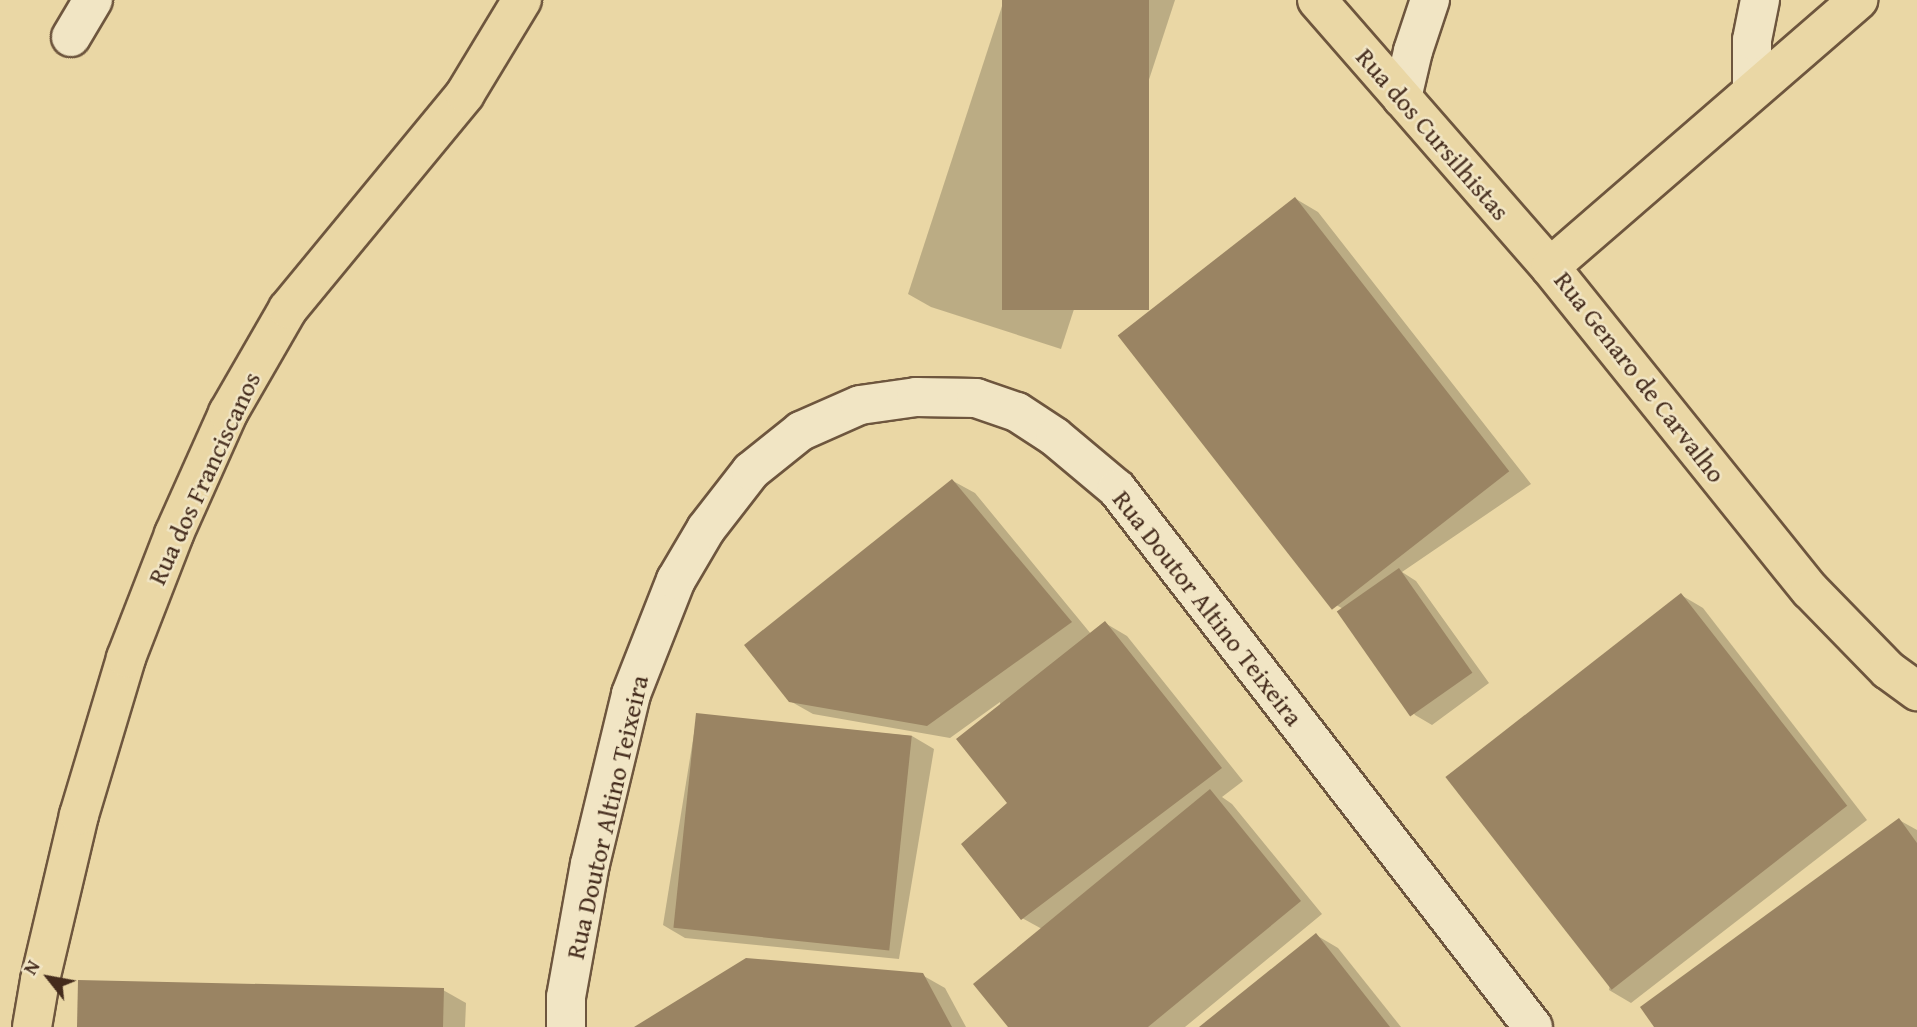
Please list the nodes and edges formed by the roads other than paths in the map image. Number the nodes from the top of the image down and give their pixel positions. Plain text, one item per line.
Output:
1 (93, 0) edge
2 (522, 0) edge
3 (1317, 0) edge
4 (1430, 0) edge
5 (1760, 0) edge
6 (1858, 0) edge
7 (71, 37) dead end
8 (1752, 90) junction
9 (1402, 99) junction
10 (1550, 267) junction
11 (1917, 691) edge
12 (32, 1027) edge
13 (566, 1027) edge
14 (1533, 1027) edge

1 - 7 street
2 - 12 main road, Rua dos Franciscanos
3 - 9 main road, Rua dos Cursilhistas
4 - 9 street
5 - 8 street
6 - 8 main road, Rua Genaro de Carvalho
8 - 10 main road, Rua Genaro de Carvalho
9 - 10 main road, Rua dos Cursilhistas
10 - 11 main road, Rua Genaro de Carvalho
13 - 14 street, Rua Doutor Altino Teixeira

